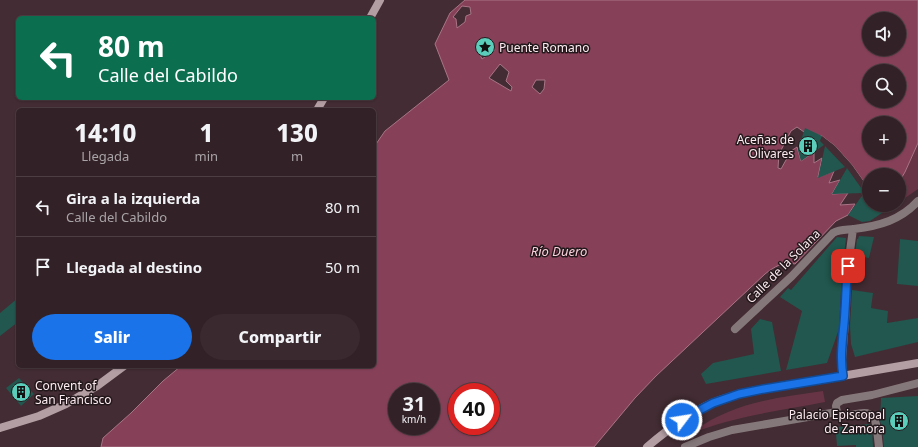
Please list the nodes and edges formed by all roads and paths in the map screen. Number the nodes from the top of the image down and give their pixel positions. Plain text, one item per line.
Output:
1 (380, 0) edge
2 (371, 16) edge
3 (918, 201) edge
4 (915, 209) edge
5 (853, 229) junction
6 (735, 329) dead end
7 (918, 363) edge
8 (121, 368) edge
9 (843, 376) junction
10 (918, 383) edge
11 (837, 412) junction
12 (0, 428) edge
13 (647, 447) edge
14 (685, 447) edge
15 (879, 447) edge

1 - 2 street
3 - 4 street, Calle de la Solana
4 - 5 street, Calle de la Solana
5 - 6 street, Calle de la Solana
5 - 9 street
7 - 9 street
8 - 12 street
9 - 13 street
10 - 11 street
11 - 14 street
11 - 15 street

